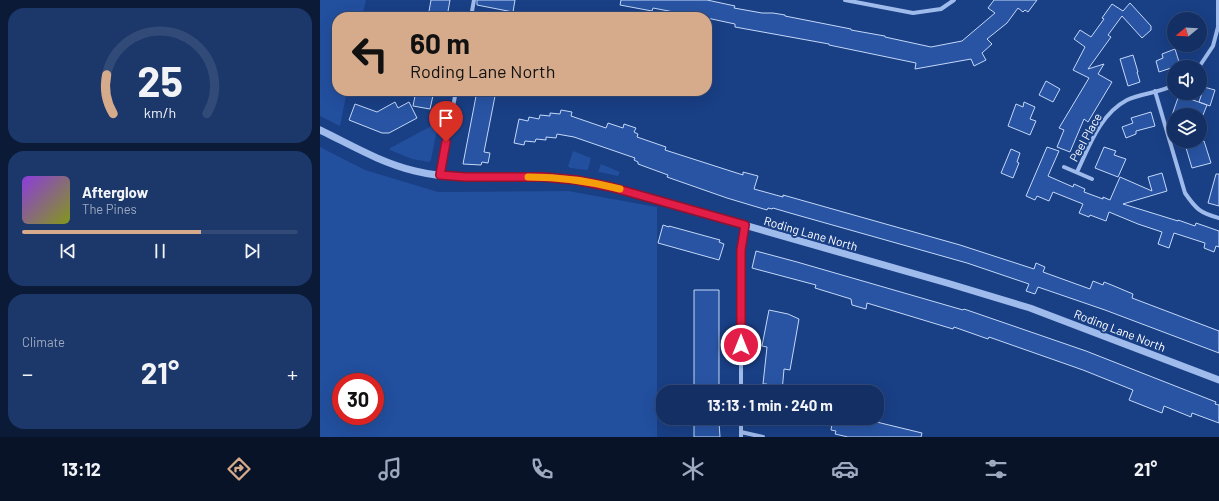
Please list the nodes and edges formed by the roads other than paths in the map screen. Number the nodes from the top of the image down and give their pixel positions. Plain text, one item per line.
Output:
1 (474, 0) edge
2 (845, 0) edge
3 (954, 0) edge
4 (1218, 0) edge
5 (472, 12) edge
6 (1205, 60) edge
7 (1167, 87) edge
8 (1155, 91) junction
9 (455, 96) edge
10 (320, 130) edge
11 (1064, 167) dead end
12 (1077, 172) junction
13 (440, 175) junction
14 (1092, 179) dead end
15 (1219, 218) edge
16 (745, 225) junction
17 (1219, 380) edge
18 (741, 385) edge
19 (741, 434) edge
20 (763, 437) edge

1 - 5 street
2 - 3 street
4 - 6 street
7 - 8 street, Peel Place
8 - 12 street, Peel Place
8 - 15 street
9 - 13 street
10 - 13 street, Roding Lane North
11 - 12 street, Peel Place
12 - 14 street, Peel Place
13 - 16 street, Roding Lane North
16 - 17 street, Roding Lane North
16 - 18 street
19 - 20 street

